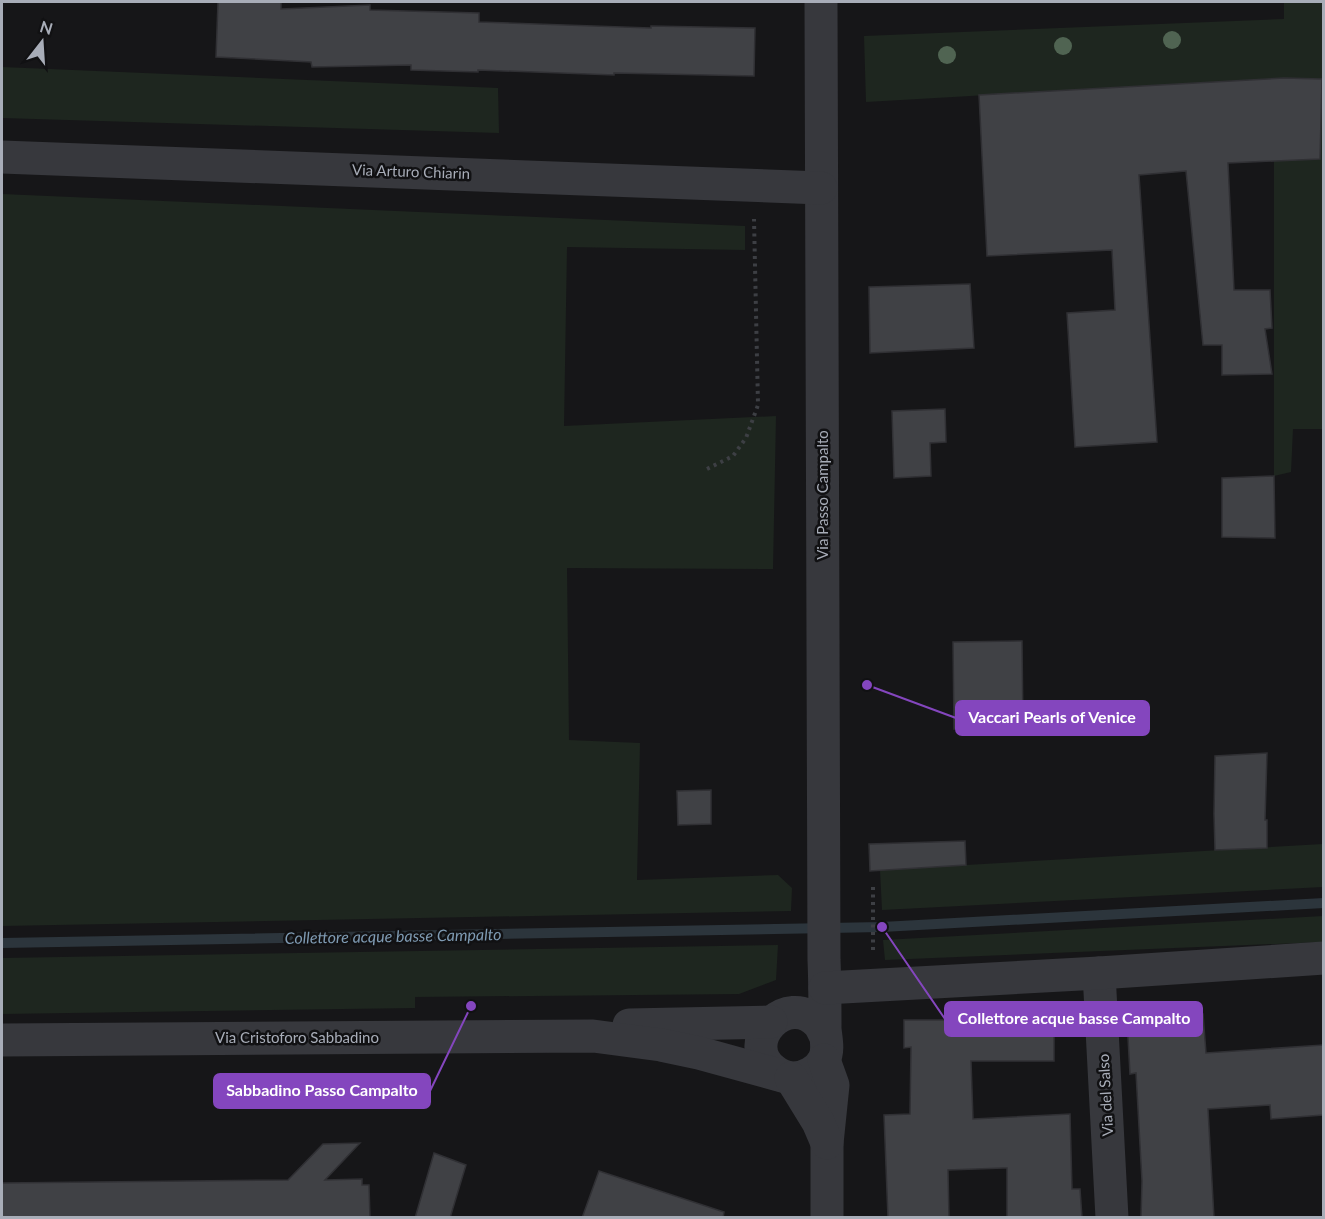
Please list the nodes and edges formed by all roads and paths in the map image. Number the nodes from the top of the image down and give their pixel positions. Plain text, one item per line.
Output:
1 (821, 2) edge
2 (2, 157) edge
3 (821, 188) junction
4 (754, 214) dead end
5 (707, 469) dead end
6 (873, 887) dead end
7 (873, 954) dead end
8 (1323, 958) edge
9 (1099, 973) junction
10 (825, 974) junction
11 (783, 1017) junction
12 (593, 1036) junction
13 (2, 1040) edge
14 (825, 1048) junction
15 (785, 1076) junction
16 (827, 1143) junction
17 (827, 1218) edge
18 (1112, 1218) edge

1 - 3 street, Via Passo Campalto
2 - 3 street, Via Arturo Chiarin
3 - 10 street, Via Passo Campalto
4 - 5 path
6 - 7 path
8 - 9 street
9 - 10 street
9 - 18 street, Via del Salso
10 - 11 street
10 - 14 street, Via Passo Campalto
11 - 12 street, Via Cristoforo Sabbadino
11 - 14 street, Via Passo Campalto
11 - 15 street, Via Passo Campalto
12 - 13 street, Via Cristoforo Sabbadino
12 - 15 street, Via Cristoforo Sabbadino
14 - 15 street
14 - 16 street, Via Passo Campalto
15 - 16 street, Via Passo Campalto
16 - 17 street, Via Passo Campalto

